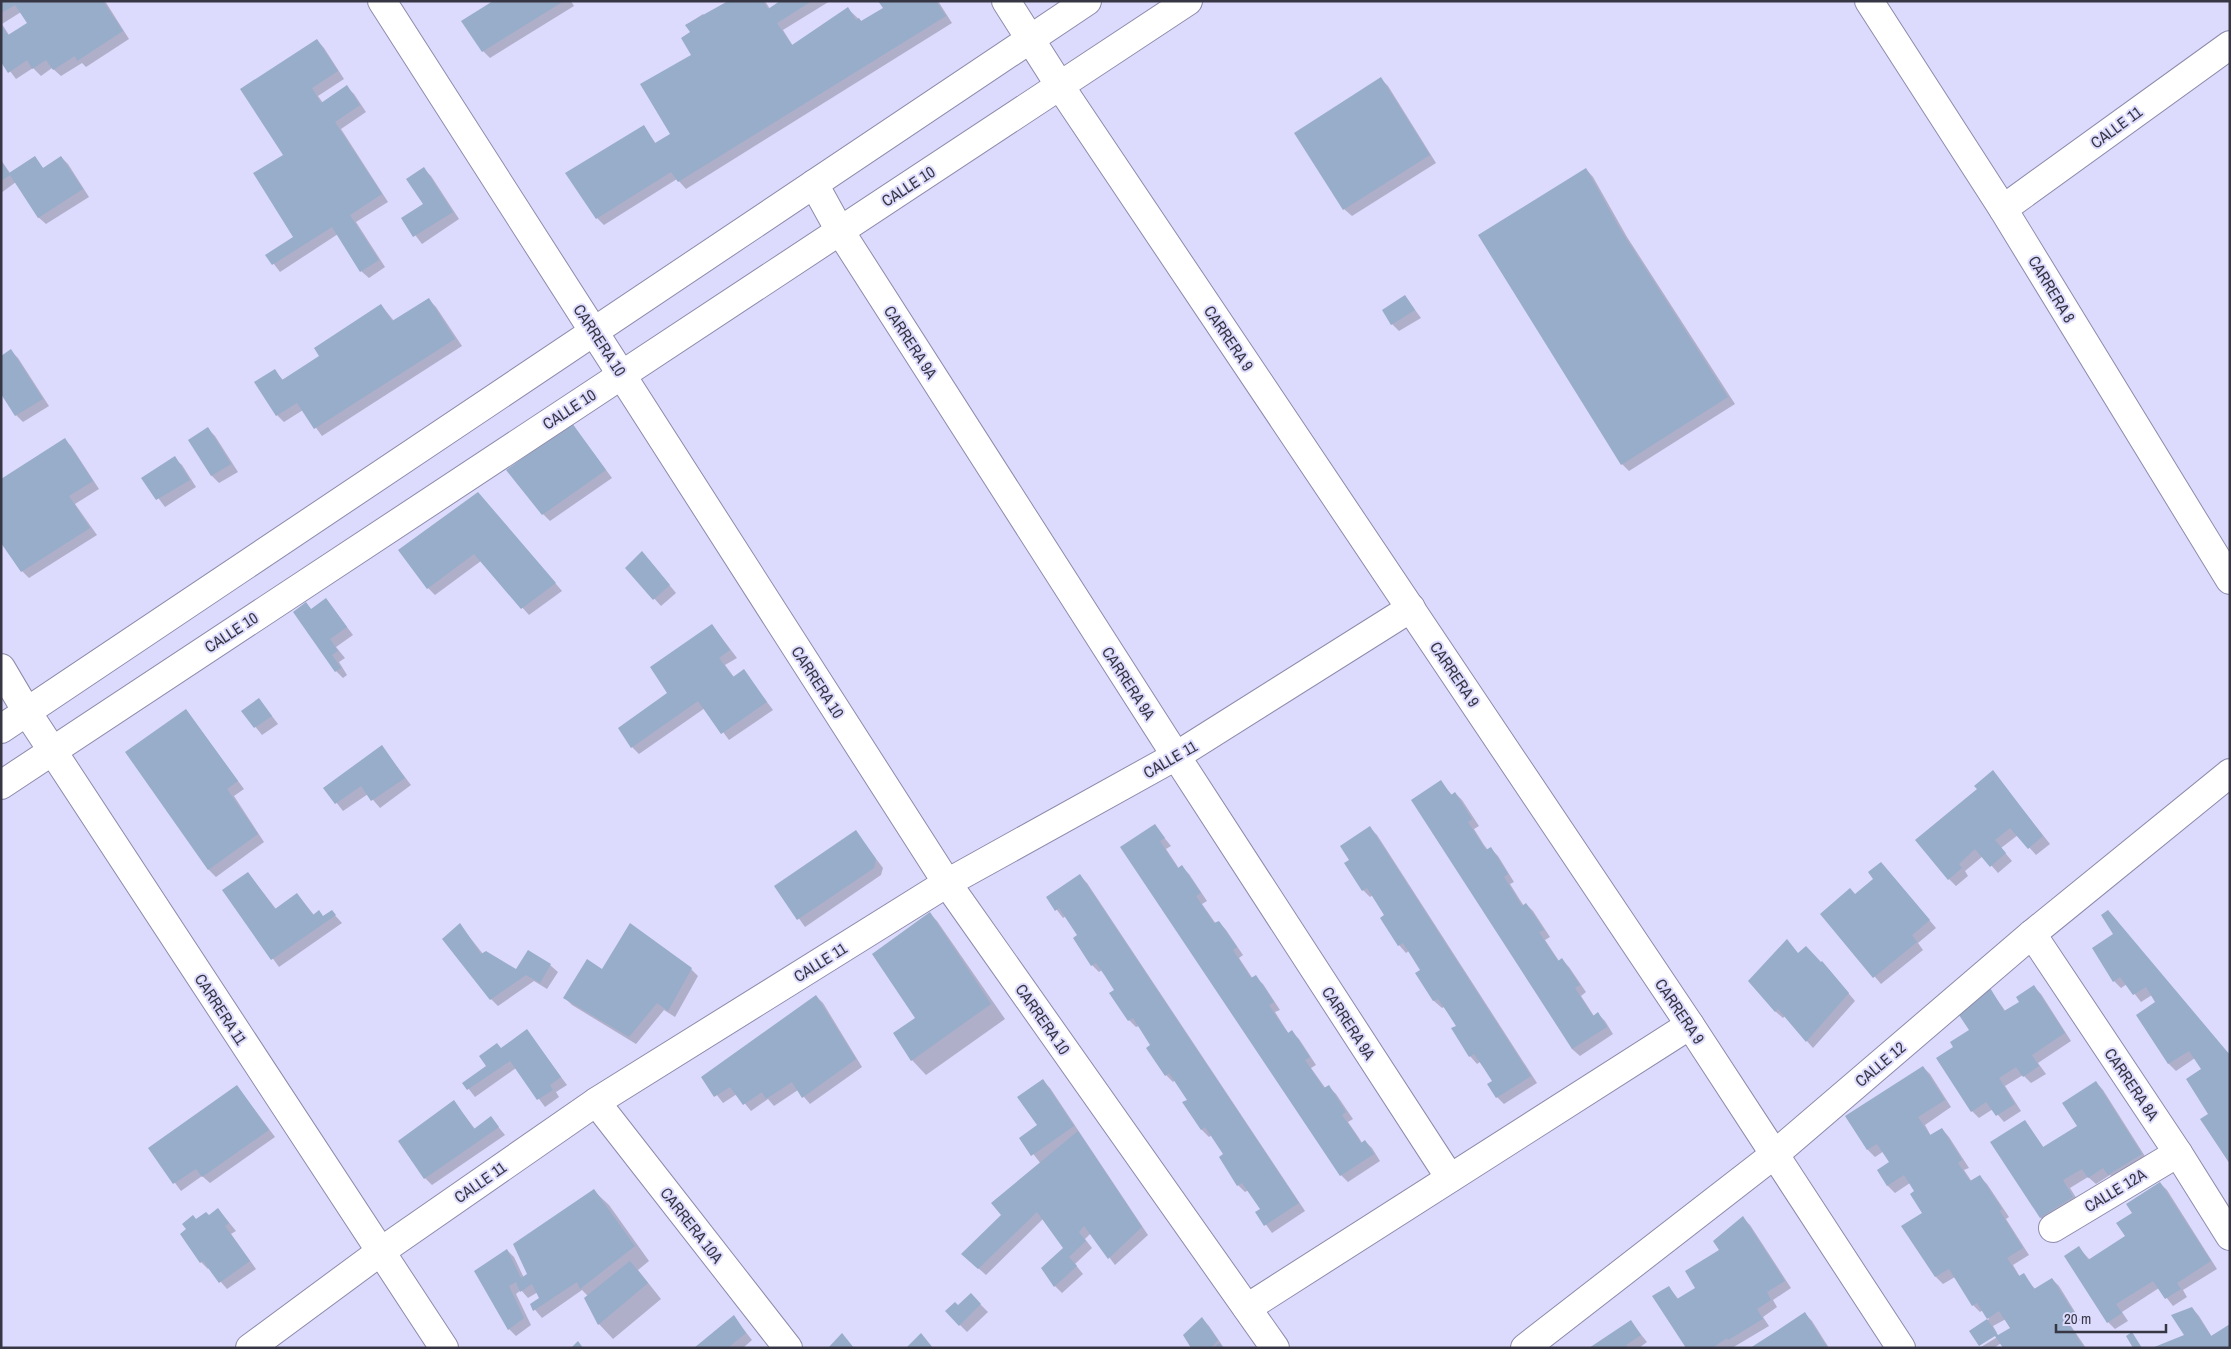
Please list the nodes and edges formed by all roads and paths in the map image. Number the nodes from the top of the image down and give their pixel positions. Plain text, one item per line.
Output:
1 (382, 1) edge
2 (1006, 1) edge
3 (1087, 1) edge
4 (1188, 1) edge
5 (1868, 1) edge
6 (1030, 39) junction
7 (2230, 45) edge
8 (1060, 86) junction
9 (814, 184) junction
10 (2003, 209) junction
11 (840, 231) junction
12 (594, 331) junction
13 (622, 375) junction
14 (2230, 580) edge
15 (1411, 608) junction
16 (1, 668) edge
17 (27, 712) junction
18 (1, 729) edge
19 (53, 750) junction
20 (1176, 756) junction
21 (2230, 773) edge
22 (1, 785) edge
23 (947, 883) junction
24 (2032, 934) junction
25 (1690, 1026) junction
26 (596, 1102) junction
27 (2178, 1153) junction
28 (1775, 1154) junction
29 (1450, 1178) junction
30 (2053, 1228) dead end
31 (2230, 1236) edge
32 (380, 1252) junction
33 (1247, 1308) junction
34 (250, 1348) edge
35 (444, 1348) edge
36 (788, 1348) edge
37 (1275, 1348) edge
38 (1525, 1348) edge
39 (1901, 1348) edge

1 - 12 street, CARRERA 10
2 - 6 street, CARRERA 9
3 - 6 street
4 - 8 street, CALLE 10
5 - 10 street, CARRERA 8
6 - 8 street, CARRERA 9
6 - 9 street
7 - 10 street, CALLE 11
8 - 11 street, CALLE 10
8 - 15 street, CARRERA 9
9 - 11 street, CARRERA 9A
9 - 12 street
10 - 14 street, CARRERA 8
11 - 13 street, CALLE 10
11 - 20 street, CARRERA 9A
12 - 13 street, CARRERA 10
12 - 17 street
13 - 19 street, CALLE 10
13 - 23 street, CARRERA 10
15 - 20 street, CALLE 11
15 - 25 street, CARRERA 9
16 - 17 street, CARRERA 11
17 - 18 street
17 - 19 street, CARRERA 11
19 - 22 street, CALLE 10
19 - 32 street, CARRERA 11
20 - 23 street, CALLE 11
20 - 29 street, CARRERA 9A
21 - 24 street, CALLE 12
23 - 26 street, CALLE 11
23 - 33 street, CARRERA 10
24 - 27 street, CARRERA 8A
24 - 28 street, CALLE 12
25 - 28 street, CARRERA 9
25 - 29 street
26 - 32 street, CALLE 11
26 - 36 street, CARRERA 10A
27 - 30 street, CALLE 12A
27 - 31 street, CARRERA 8A
28 - 38 street, CALLE 12
28 - 39 street, CARRERA 9
29 - 33 street
32 - 34 street, CALLE 11
32 - 35 street, CARRERA 11
33 - 37 street, CARRERA 10

